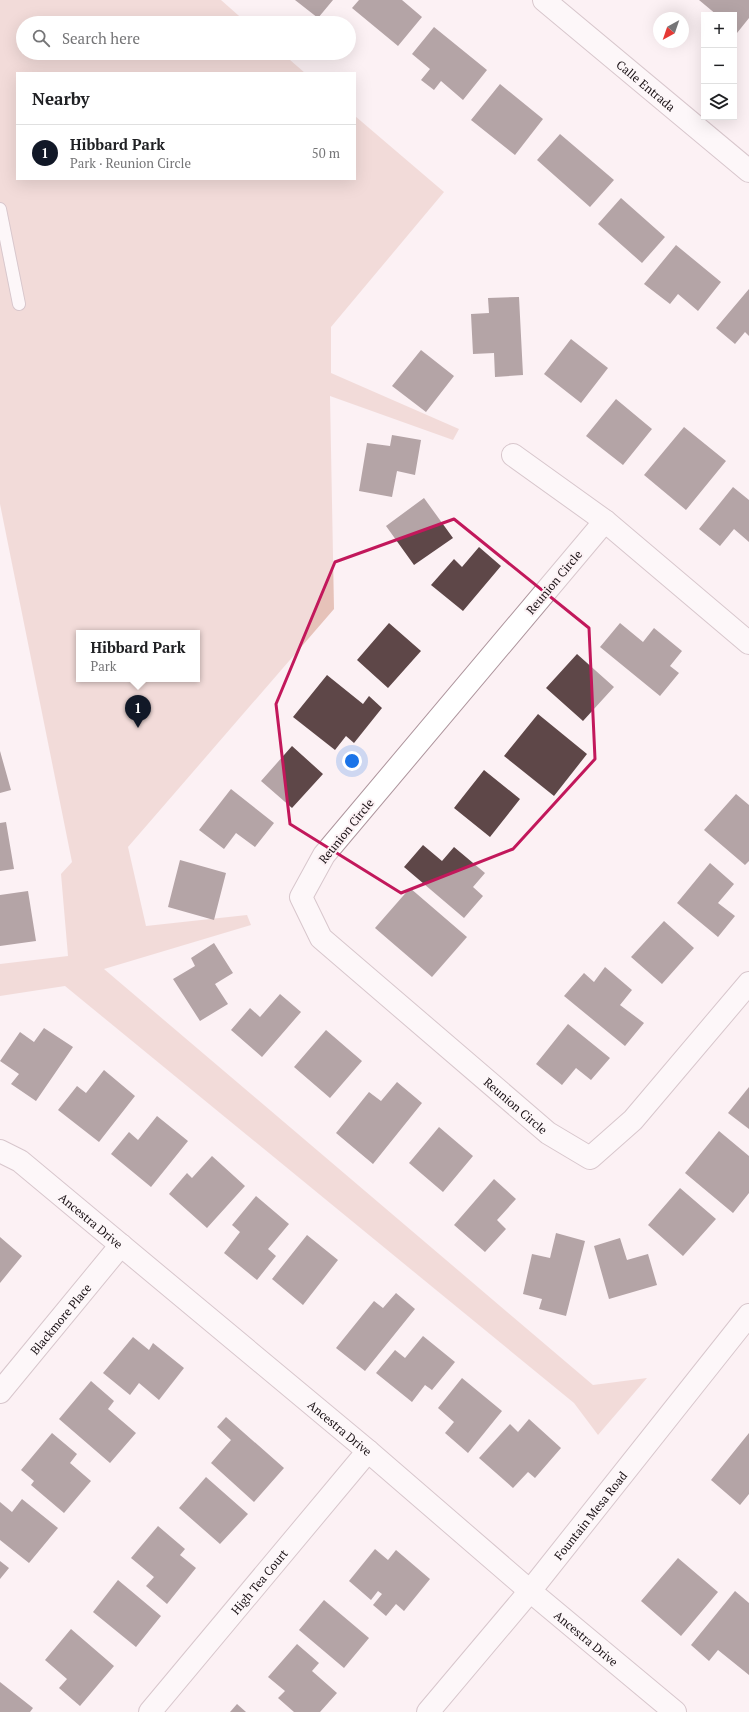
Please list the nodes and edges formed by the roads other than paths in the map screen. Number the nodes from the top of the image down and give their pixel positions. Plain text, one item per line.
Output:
1 (544, 0) edge
2 (749, 171) edge
3 (0, 209) edge
4 (19, 304) dead end
5 (513, 455) dead end
6 (605, 521) junction
7 (749, 643) edge
8 (749, 983) edge
9 (0, 1151) edge
10 (121, 1245) junction
11 (749, 1315) edge
12 (0, 1392) edge
13 (368, 1451) junction
14 (530, 1591) junction
15 (150, 1712) edge
16 (428, 1712) edge
17 (675, 1712) edge

1 - 2 street, Calle Entrada
3 - 4 lane
5 - 6 street
6 - 7 street
6 - 8 street, Reunion Circle
9 - 10 street, Ancestra Drive
10 - 12 street, Blackmore Place
10 - 13 street, Ancestra Drive
11 - 14 street, Fountain Mesa Road
13 - 14 street, Ancestra Drive
13 - 15 street, High Tea Court
14 - 16 street, Fountain Mesa Road
14 - 17 street, Ancestra Drive

